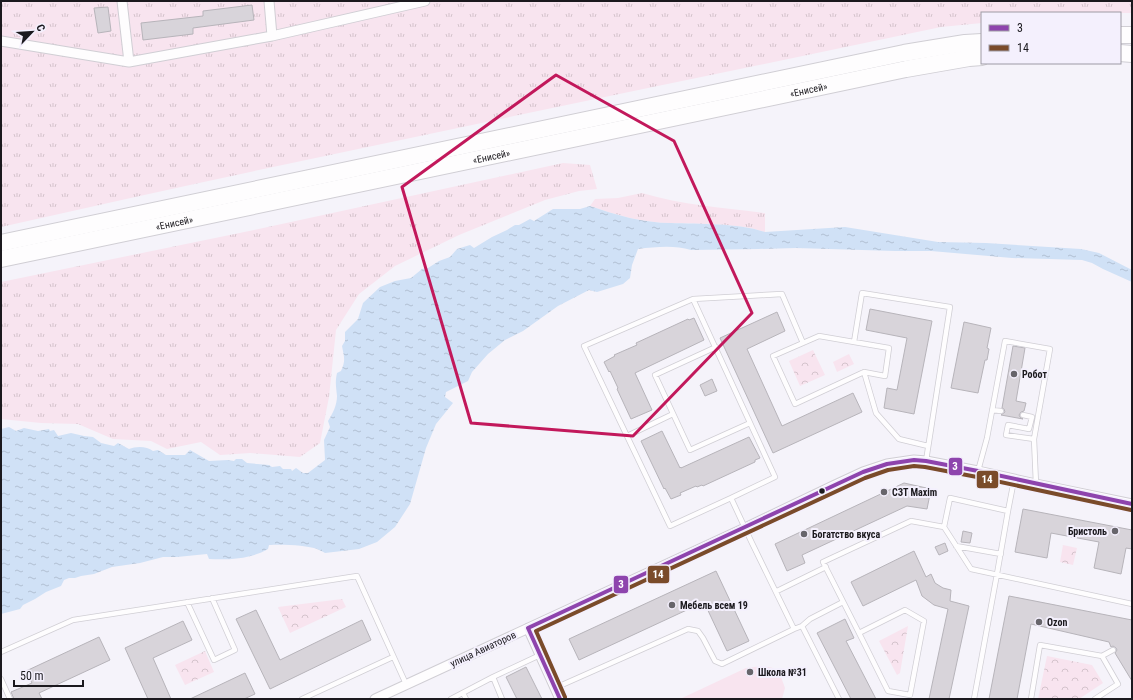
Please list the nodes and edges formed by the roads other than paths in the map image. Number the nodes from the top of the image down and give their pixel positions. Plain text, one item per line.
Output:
1 (122, 1) edge
2 (269, 1) edge
3 (420, 2) edge
4 (1121, 35) edge
5 (1132, 35) edge
6 (272, 36) junction
7 (1, 40) edge
8 (981, 42) edge
9 (1121, 53) edge
10 (1132, 54) edge
11 (981, 57) edge
12 (129, 62) junction
13 (1, 243) edge
14 (1, 259) edge
15 (693, 299) junction
16 (854, 342) junction
17 (803, 343) junction
18 (716, 348) junction
19 (864, 372) junction
20 (992, 410) junction
21 (1002, 411) dead end
22 (673, 414) junction
23 (1024, 415) dead end
24 (750, 423) junction
25 (627, 436) junction
26 (1034, 439) junction
27 (928, 446) junction
28 (926, 461) junction
29 (978, 471) junction
30 (1014, 480) junction
31 (1036, 484) junction
32 (731, 498) junction
33 (1132, 504) edge
34 (1008, 511) junction
35 (944, 527) junction
36 (745, 528) junction
37 (956, 546) junction
38 (1000, 554) junction
39 (826, 567) junction
40 (998, 574) junction
41 (777, 592) junction
42 (212, 598) junction
43 (187, 602) junction
44 (843, 602) junction
45 (1132, 604) edge
46 (802, 626) junction
47 (528, 628) junction
48 (794, 629) junction
49 (859, 633) junction
50 (1113, 650) dead end
51 (1, 652) edge
52 (540, 655) junction
53 (393, 656) junction
54 (1102, 656) junction
55 (493, 677) junction
56 (1, 679) edge
57 (406, 684) junction
58 (555, 688) junction
59 (463, 693) junction
60 (10, 699) edge
61 (302, 699) edge
62 (375, 699) edge
63 (451, 699) edge
64 (466, 699) edge
65 (502, 699) edge
66 (560, 699) edge
67 (839, 699) edge
68 (974, 699) edge
69 (1031, 699) edge
70 (1095, 699) edge

1 - 12 street
2 - 6 street
3 - 6 street
4 - 5 highway
6 - 12 street
7 - 12 street
8 - 13 highway, «Енисей»
9 - 10 highway
11 - 14 highway, «Енисей»
15 - 17 lane
15 - 18 lane
15 - 25 lane
16 - 17 lane
16 - 19 lane
16 - 27 lane
17 - 19 lane
18 - 22 lane
18 - 24 lane
19 - 27 lane
20 - 21 lane
20 - 26 lane
20 - 29 lane
22 - 24 lane
22 - 25 lane
23 - 26 lane
24 - 32 lane
25 - 32 lane
26 - 31 lane
27 - 28 lane
28 - 29 street, улица Авиаторов
28 - 36 street, улица Авиаторов
29 - 30 street, улица Авиаторов
30 - 31 street, улица Авиаторов
30 - 34 lane
31 - 33 street, улица Авиаторов
32 - 36 lane
34 - 35 lane
34 - 38 lane
35 - 37 lane
35 - 39 lane
36 - 41 lane
36 - 47 street, улица Авиаторов
37 - 38 lane
37 - 40 lane
38 - 40 lane
39 - 41 lane
39 - 44 lane
40 - 45 lane
40 - 68 lane
41 - 48 lane
42 - 43 lane
42 - 43 lane
42 - 53 lane
43 - 51 lane
44 - 46 lane
44 - 49 lane
46 - 48 lane
46 - 67 lane
47 - 52 street
47 - 57 street, улица Авиаторов
48 - 58 lane
49 - 49 lane
50 - 54 lane
52 - 55 lane
52 - 58 street
53 - 57 lane
53 - 61 lane
54 - 69 lane
54 - 70 lane
55 - 59 lane
55 - 65 lane
56 - 60 lane
57 - 62 street, улица Авиаторов
58 - 66 street
59 - 63 lane
59 - 64 lane

